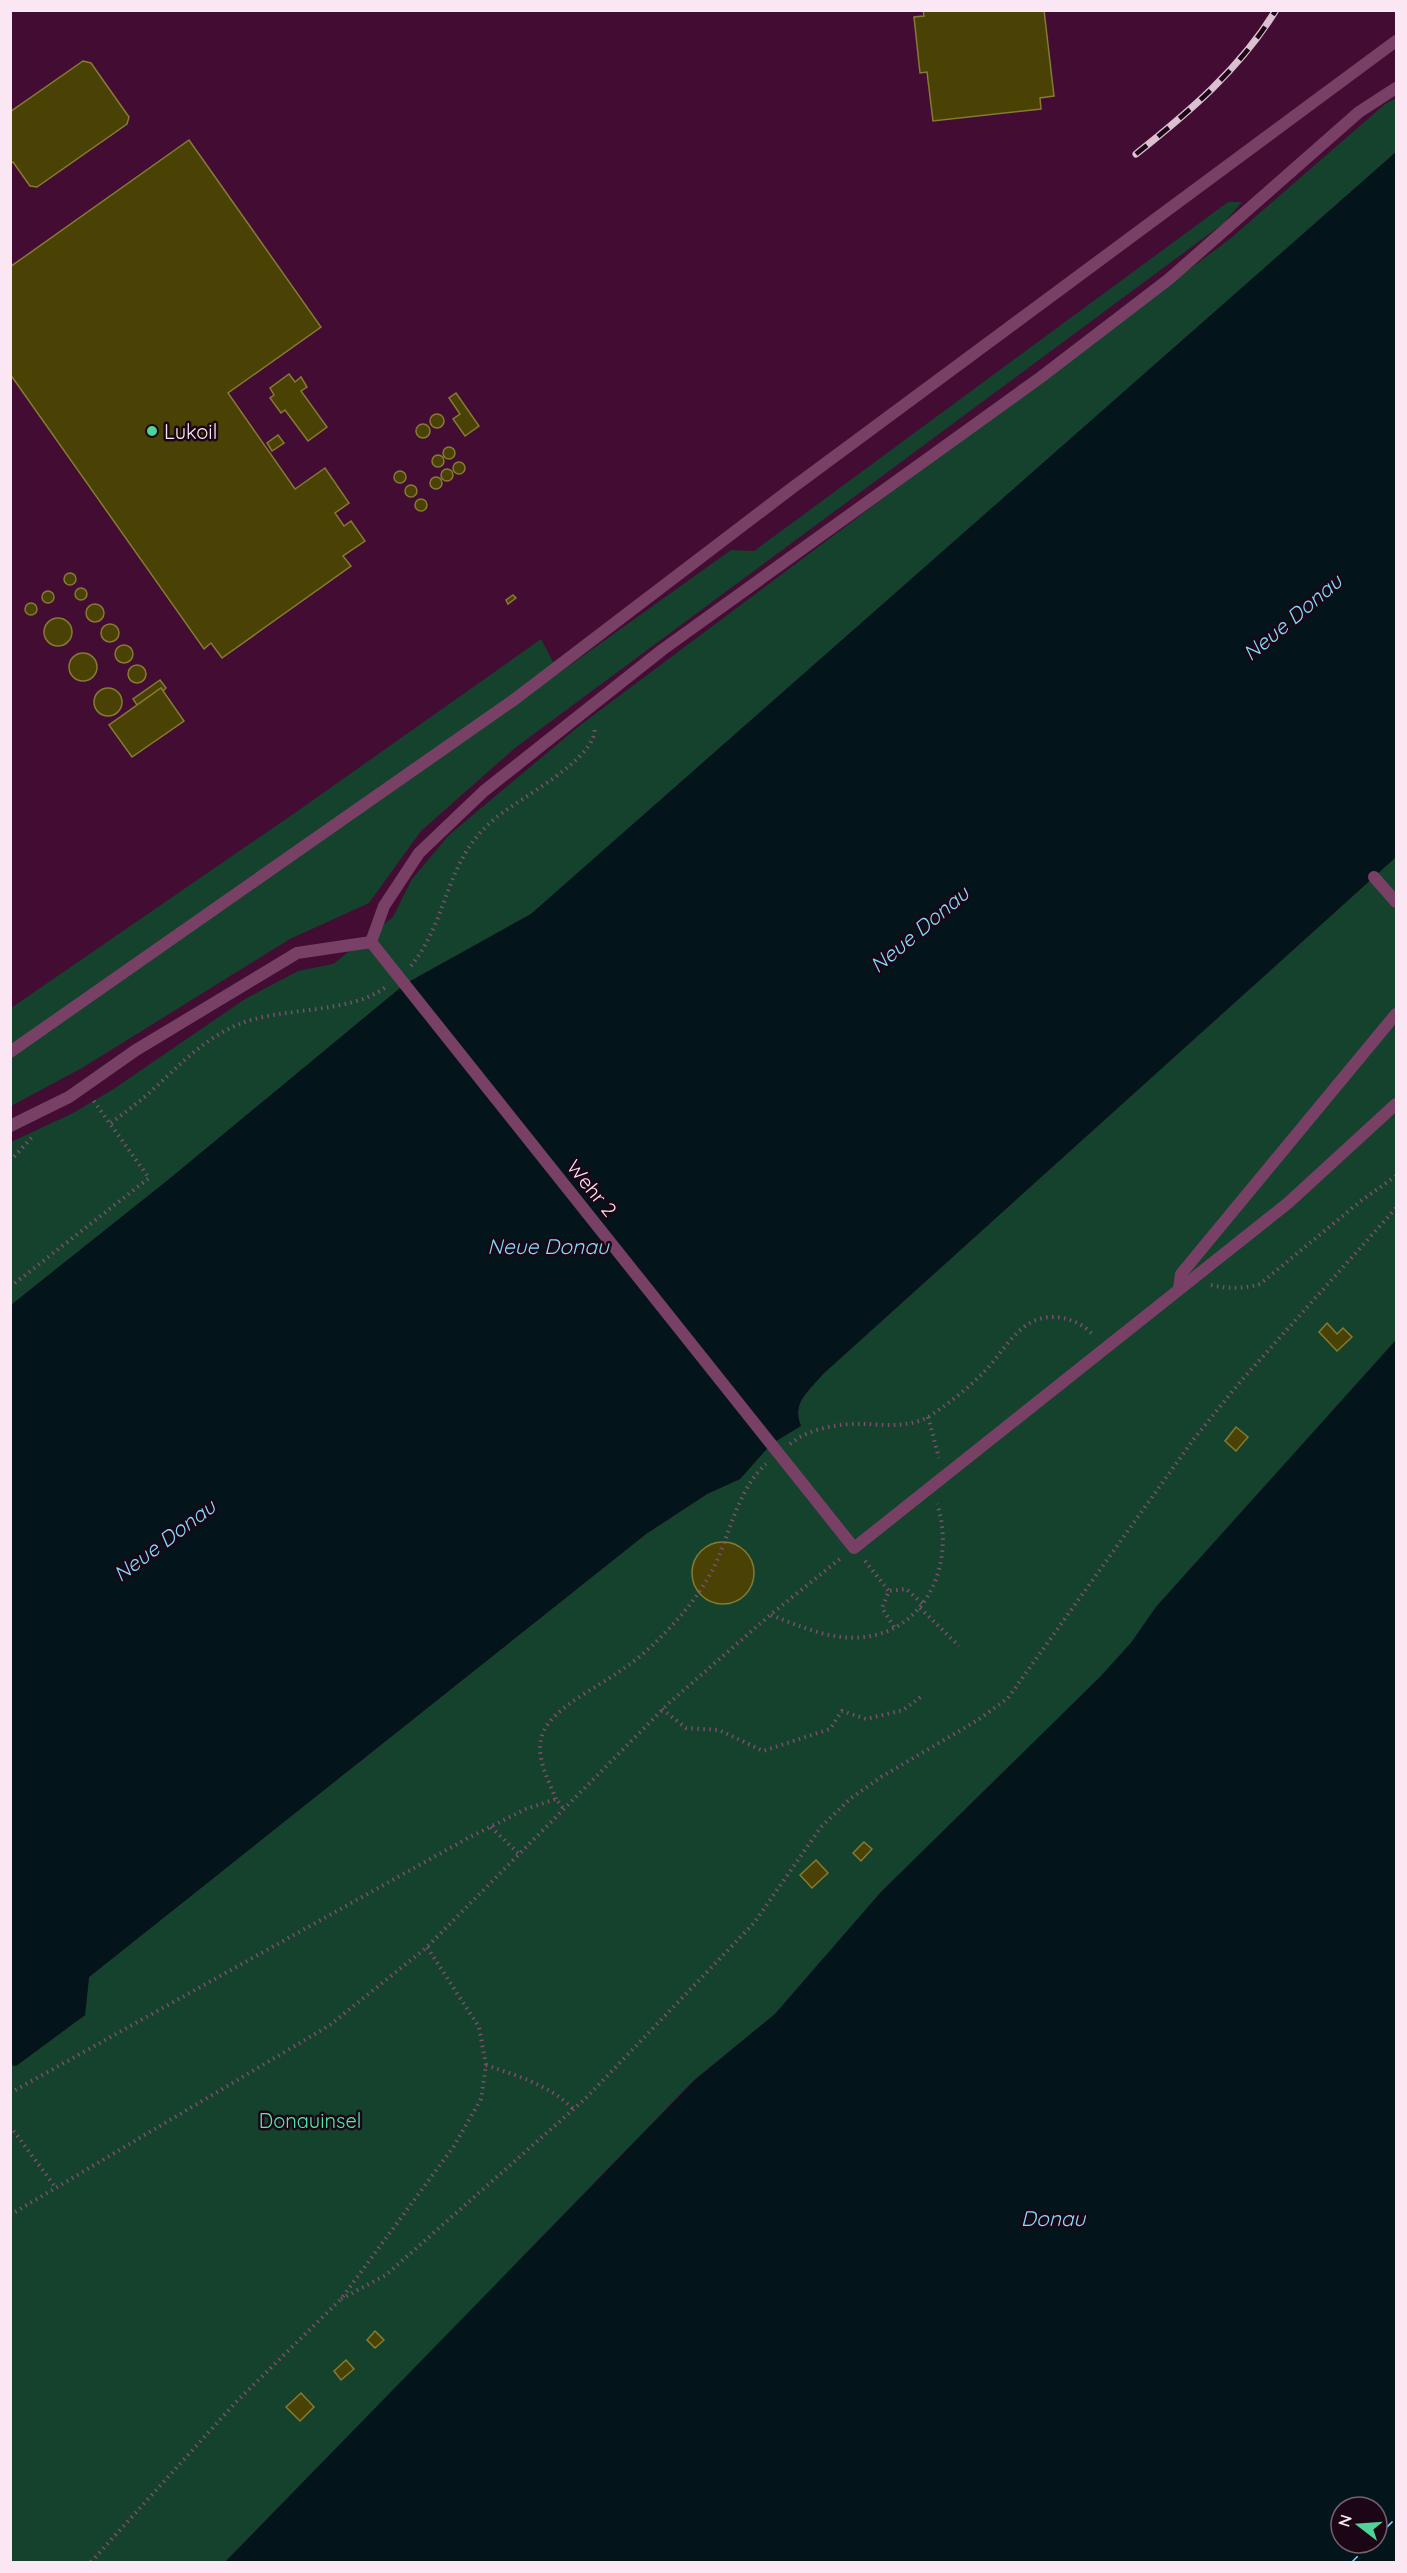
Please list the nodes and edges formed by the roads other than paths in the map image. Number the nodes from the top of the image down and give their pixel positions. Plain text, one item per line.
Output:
1 (1396, 41) edge
2 (1396, 88) edge
3 (1374, 877) dead end
4 (1396, 902) edge
5 (371, 942) junction
6 (1396, 1014) edge
7 (10, 1052) edge
8 (1396, 1104) edge
9 (10, 1126) edge
10 (1179, 1288) junction

1 - 7 lane
2 - 5 lane
3 - 4 lane
5 - 9 lane
5 - 10 lane, Wehr 2
6 - 10 lane
8 - 10 lane

